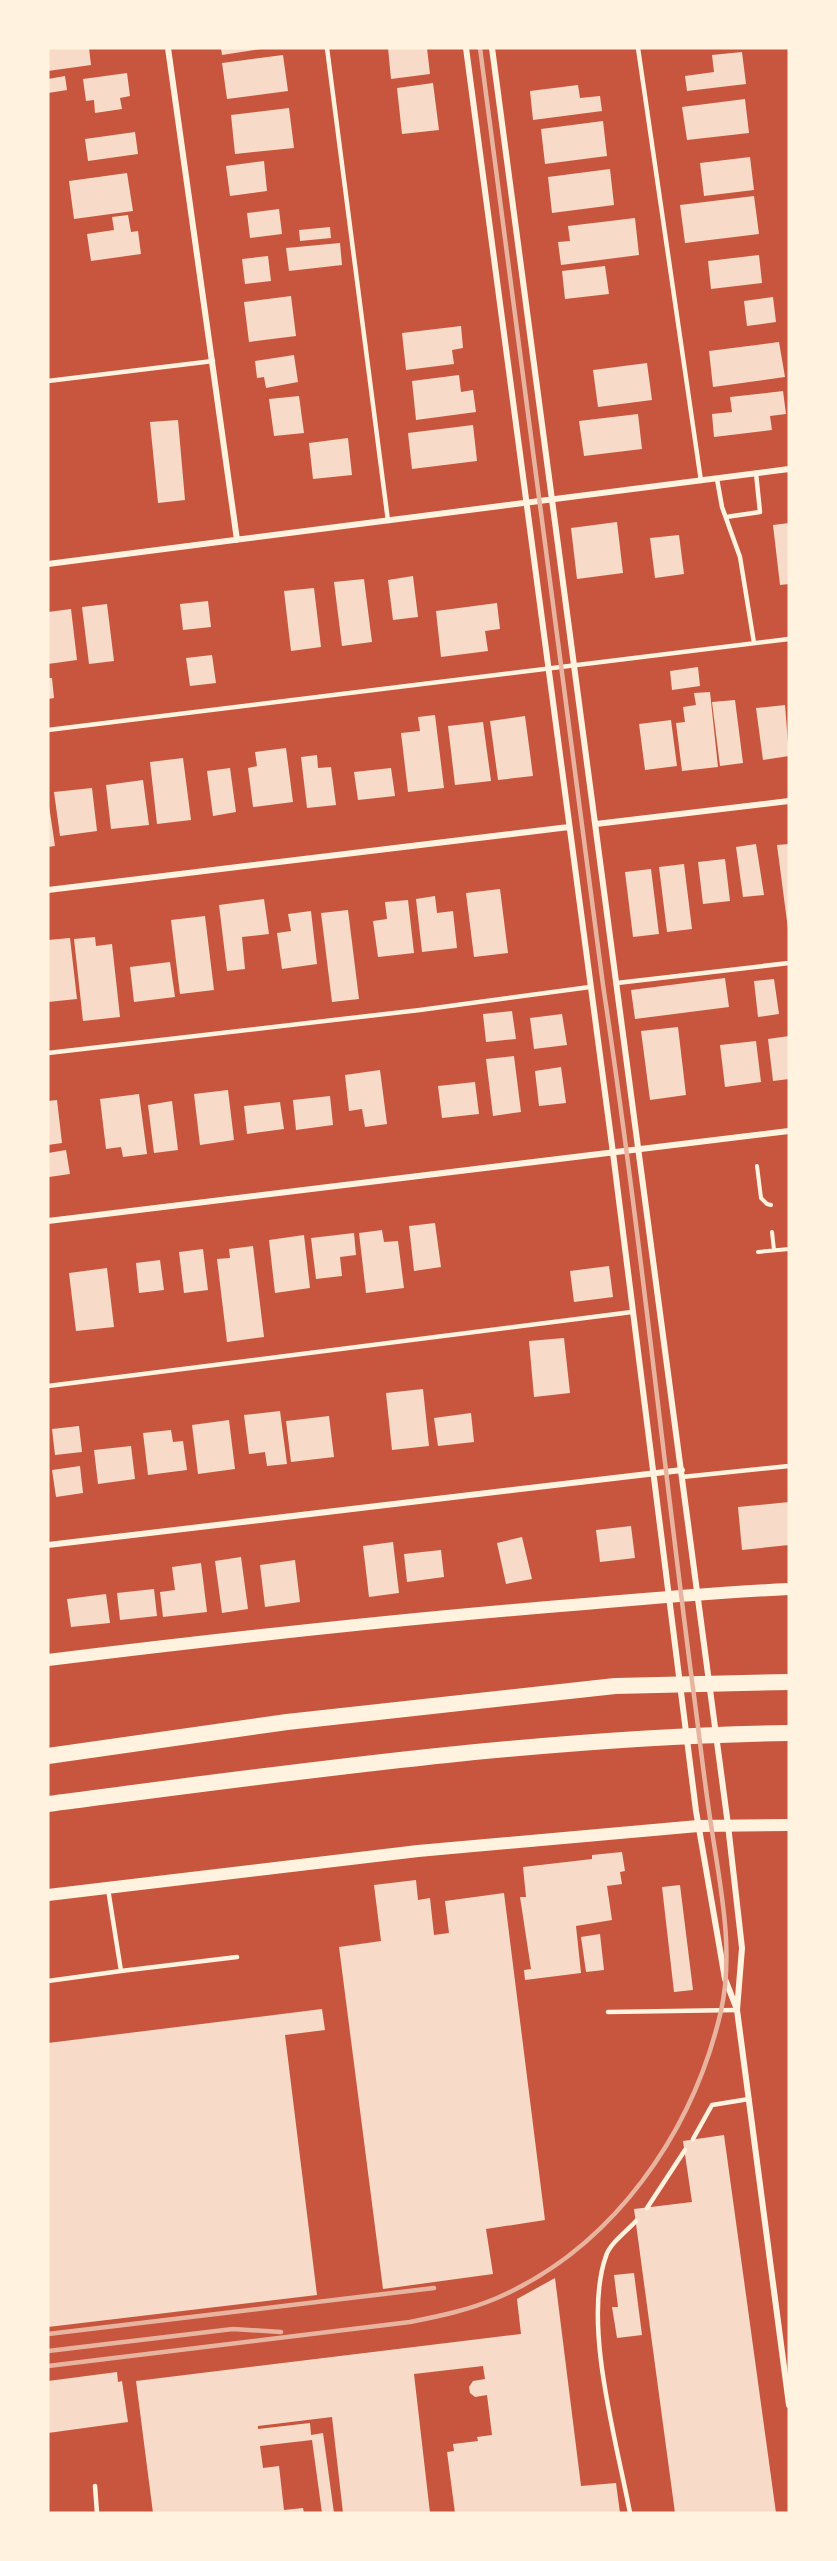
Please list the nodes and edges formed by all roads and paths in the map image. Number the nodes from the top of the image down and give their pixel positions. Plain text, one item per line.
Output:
1 (168, 48) edge
2 (327, 48) edge
3 (466, 48) edge
4 (492, 48) edge
5 (638, 48) edge
6 (213, 361) junction
7 (48, 381) edge
8 (789, 469) edge
9 (756, 474) junction
10 (717, 479) junction
11 (701, 481) junction
12 (551, 500) junction
13 (526, 503) junction
14 (726, 517) junction
15 (387, 521) junction
16 (237, 540) junction
17 (48, 564) edge
18 (789, 639) edge
19 (754, 643) junction
20 (574, 666) junction
21 (548, 668) junction
22 (48, 730) edge
23 (789, 801) edge
24 (596, 824) junction
25 (569, 827) junction
26 (48, 890) edge
27 (789, 963) edge
28 (617, 983) junction
29 (590, 987) junction
30 (48, 1053) edge
31 (789, 1131) edge
32 (638, 1150) junction
33 (613, 1153) junction
34 (757, 1166) dead end
35 (771, 1204) dead end
36 (48, 1221) edge
37 (772, 1232) dead end
38 (789, 1249) edge
39 (774, 1250) junction
40 (758, 1252) dead end
41 (632, 1312) junction
42 (48, 1386) edge
43 (789, 1466) edge
44 (653, 1473) junction
45 (682, 1474) junction
46 (48, 1545) edge
47 (789, 1589) edge
48 (698, 1593) junction
49 (669, 1596) junction
50 (48, 1660) edge
51 (787, 1681) edge
52 (787, 1733) edge
53 (48, 1756) edge
54 (48, 1804) edge
55 (728, 1825) junction
56 (789, 1826) edge
57 (698, 1827) junction
58 (107, 1887) junction
59 (48, 1895) edge
60 (237, 1957) dead end
61 (121, 1971) junction
62 (48, 1981) edge
63 (737, 2010) junction
64 (608, 2012) dead end
65 (748, 2099) junction
66 (693, 2139) dead end
67 (685, 2150) dead end
68 (647, 2208) dead end
69 (636, 2221) dead end
70 (789, 2404) edge
71 (95, 2486) dead end
72 (97, 2513) edge
73 (630, 2513) edge

1 - 6 street
2 - 15 lane
3 - 13 street
4 - 12 street
5 - 11 lane
6 - 7 lane
6 - 16 street
8 - 9 street
9 - 10 street
9 - 14 lane
10 - 11 street
10 - 14 lane
11 - 12 street
12 - 13 street
12 - 20 street
13 - 15 street
13 - 21 street
14 - 19 lane
15 - 16 street
16 - 17 street
18 - 19 lane
19 - 20 lane
20 - 21 lane
20 - 24 street
21 - 22 lane
21 - 25 street
23 - 24 street
24 - 28 street
25 - 26 street
25 - 29 street
27 - 28 lane
28 - 32 street
29 - 30 lane
29 - 33 street
31 - 32 street
32 - 33 street
32 - 45 street
33 - 36 street
33 - 41 street
34 - 35 path
37 - 39 path
38 - 39 path
39 - 40 path
41 - 42 lane
41 - 44 street
43 - 45 lane
44 - 45 street
44 - 46 street
44 - 49 street
45 - 48 street
47 - 48 main road
48 - 49 main road
48 - 55 street
49 - 50 main road
49 - 57 street
51 - 53 highway
52 - 54 highway
55 - 56 main road
55 - 57 main road
55 - 63 street
57 - 58 main road
57 - 63 street
58 - 59 main road
58 - 61 lane
60 - 61 lane
61 - 62 lane
63 - 64 lane
63 - 65 street
65 - 66 lane
65 - 70 street
67 - 68 lane
69 - 73 lane
71 - 72 lane

